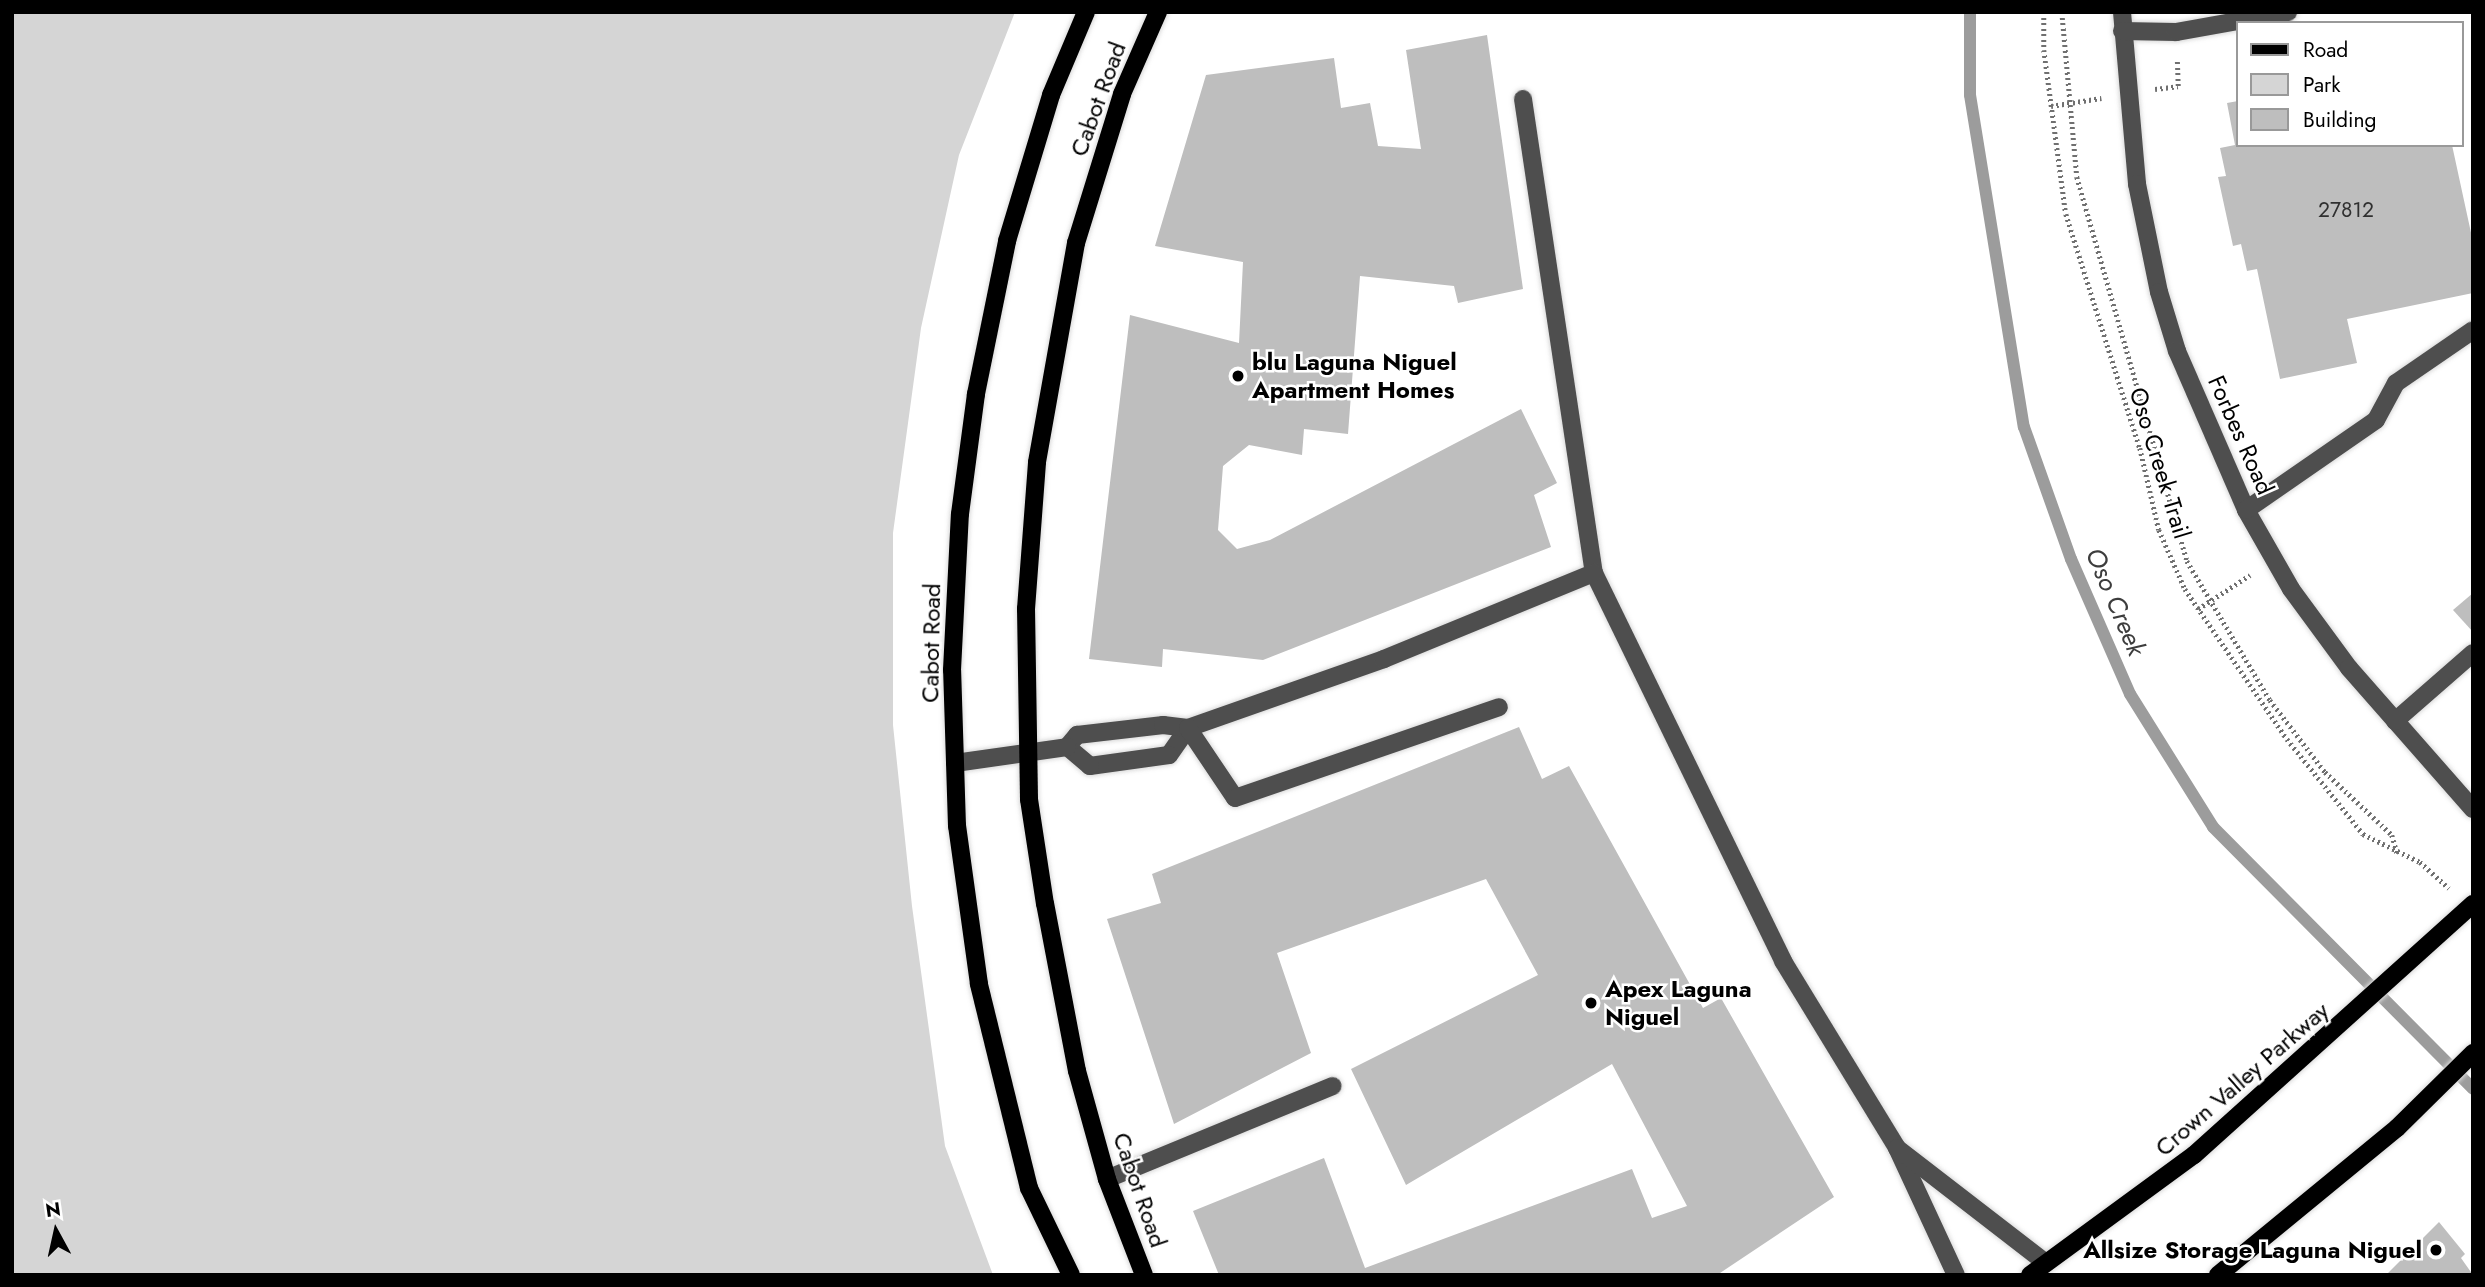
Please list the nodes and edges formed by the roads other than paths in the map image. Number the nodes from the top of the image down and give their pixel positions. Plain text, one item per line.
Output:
1 (1086, 12) edge
2 (1157, 12) edge
3 (2122, 12) edge
4 (2288, 12) edge
5 (2236, 21) edge
6 (2238, 21) edge
7 (2122, 31) junction
8 (1523, 99) dead end
9 (2473, 330) edge
10 (2246, 510) junction
11 (1594, 573) junction
12 (2473, 653) edge
13 (1499, 707) dead end
14 (2395, 721) junction
15 (1188, 728) junction
16 (1067, 747) junction
17 (1028, 752) junction
18 (955, 763) junction
19 (2473, 809) edge
20 (2473, 904) edge
21 (2473, 1054) edge
22 (1334, 1086) dead end
23 (1897, 1147) junction
24 (1107, 1179) junction
25 (2046, 1264) junction
26 (1071, 1275) edge
27 (1144, 1275) edge
28 (1956, 1275) edge
29 (2030, 1275) edge
30 (2218, 1275) edge

1 - 18 main road, Cabot Road
2 - 17 main road, Cabot Road
3 - 7 street, Forbes Road
4 - 6 street
5 - 7 street
7 - 10 street, Forbes Road
8 - 11 street
9 - 10 street
10 - 14 street, Forbes Road
11 - 15 street
11 - 23 street
12 - 14 street
13 - 15 street
14 - 19 street, Forbes Road
15 - 16 street
15 - 16 street
16 - 17 street
17 - 18 street
17 - 24 main road, Cabot Road
18 - 26 main road, Cabot Road
20 - 25 main road, Crown Valley Parkway
21 - 30 main road
22 - 24 street
23 - 25 street
23 - 28 street
24 - 27 main road, Cabot Road
25 - 29 main road, Crown Valley Parkway

